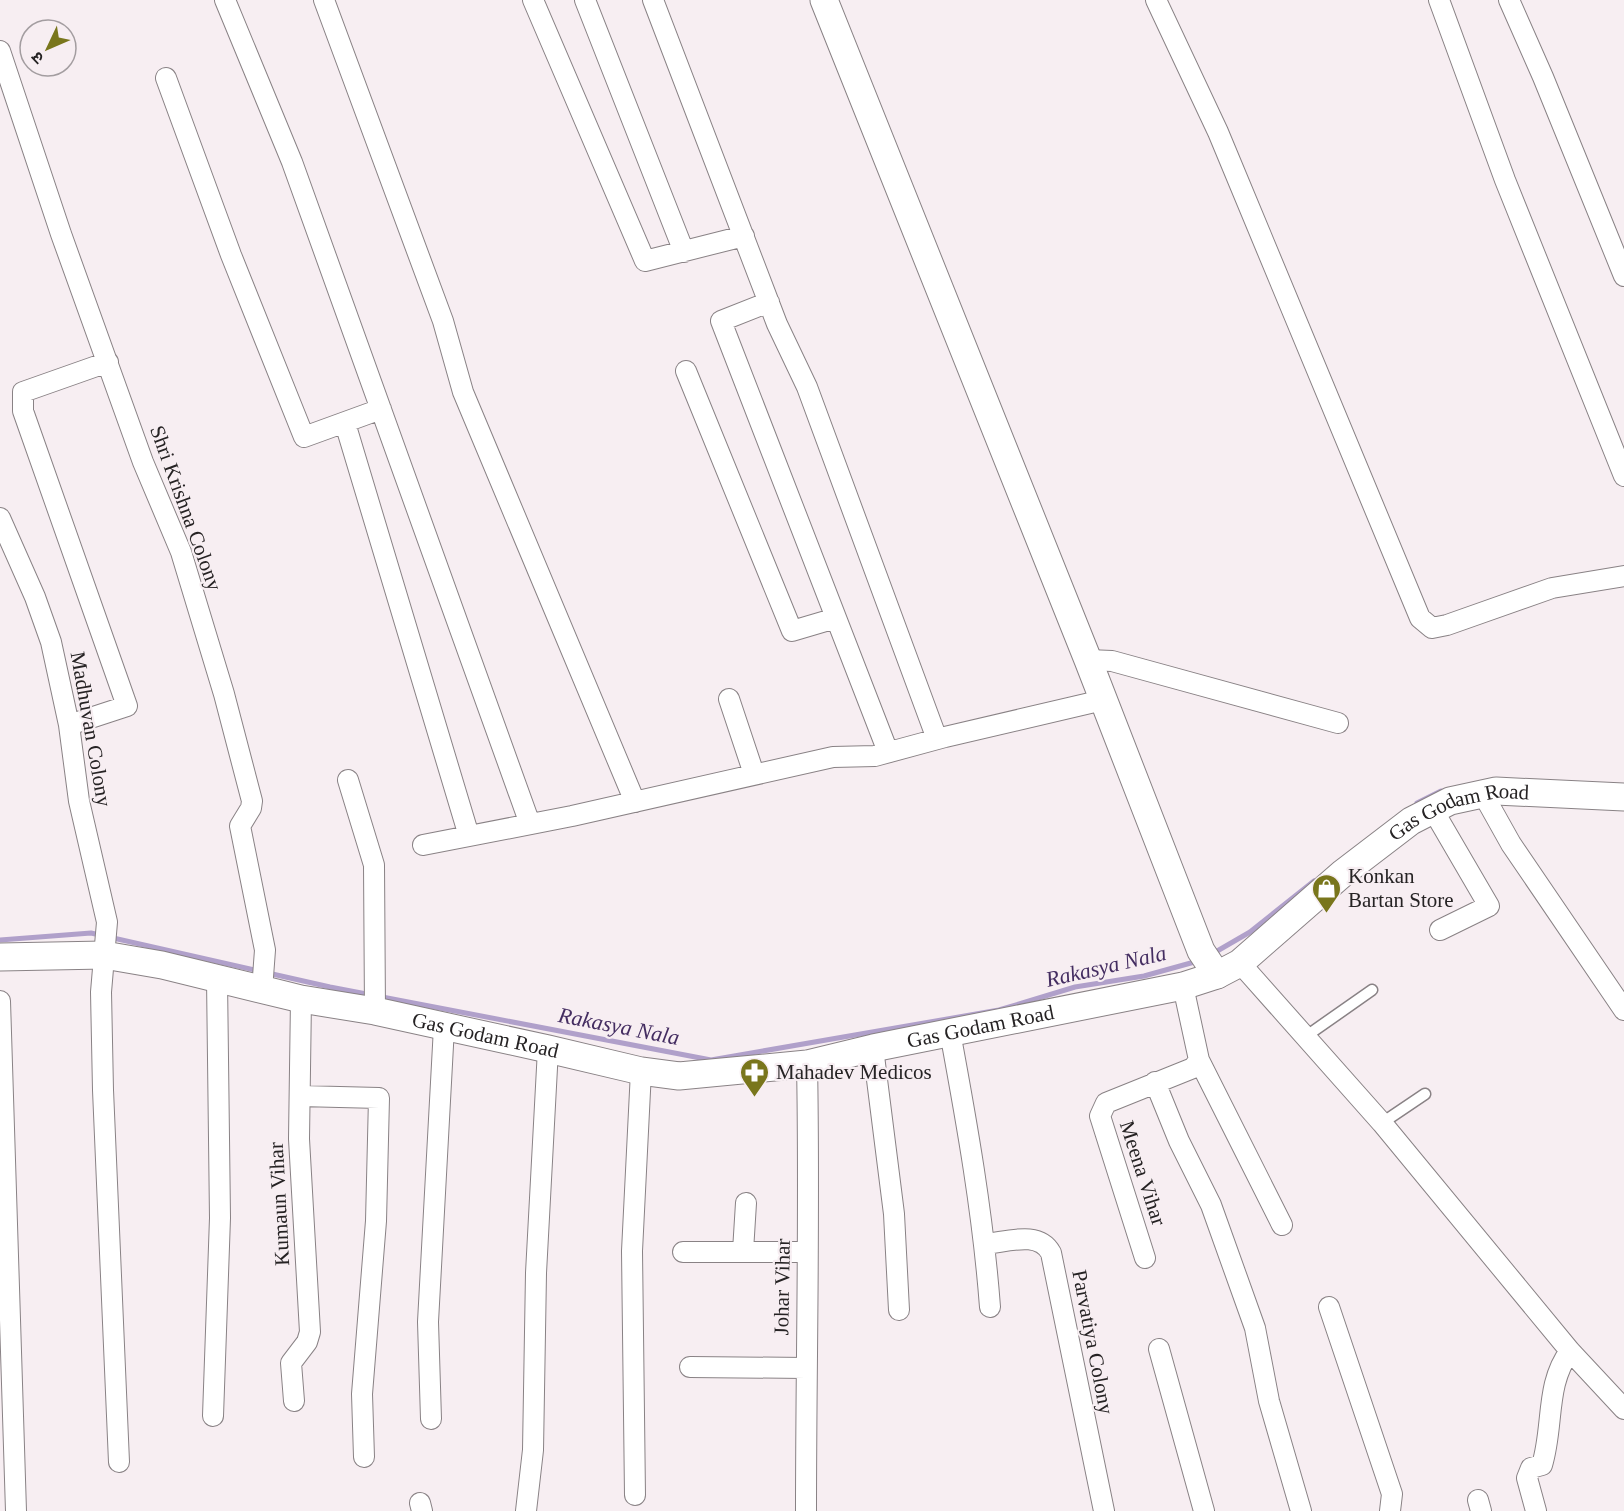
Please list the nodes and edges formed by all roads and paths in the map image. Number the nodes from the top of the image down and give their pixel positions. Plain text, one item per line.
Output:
1 (225, 0) edge
2 (324, 0) edge
3 (533, 0) edge
4 (585, 0) edge
5 (653, 0) edge
6 (824, 0) edge
7 (1155, 0) edge
8 (1439, 0) edge
9 (1509, 0) edge
10 (0, 51) edge
11 (166, 78) dead end
12 (744, 236) junction
13 (684, 252) junction
14 (1624, 276) edge
15 (769, 302) junction
16 (108, 362) junction
17 (686, 371) dead end
18 (381, 409) junction
19 (345, 423) junction
20 (1624, 476) edge
21 (0, 519) edge
22 (1624, 576) edge
23 (836, 618) junction
24 (1088, 660) junction
25 (729, 699) dead end
26 (1103, 700) junction
27 (1338, 723) dead end
28 (69, 725) junction
29 (937, 739) junction
30 (888, 752) junction
31 (754, 774) junction
32 (348, 780) dead end
33 (1483, 794) junction
34 (1624, 797) edge
35 (635, 802) junction
36 (1433, 810) junction
37 (530, 824) junction
38 (469, 836) junction
39 (423, 845) dead end
40 (1440, 930) dead end
41 (106, 940) junction
42 (0, 957) edge
43 (1216, 963) junction
44 (263, 976) junction
45 (218, 979) junction
46 (1183, 986) junction
47 (1372, 990) dead end
48 (302, 999) junction
49 (375, 1000) junction
50 (0, 1001) edge
51 (1624, 1010) edge
52 (444, 1027) junction
53 (950, 1032) junction
54 (1305, 1037) junction
55 (873, 1048) junction
56 (548, 1049) junction
57 (1199, 1060) junction
58 (807, 1064) junction
59 (641, 1071) junction
60 (1155, 1082) junction
61 (1425, 1094) dead end
62 (300, 1096) junction
63 (1382, 1123) junction
64 (746, 1203) dead end
65 (1282, 1225) dead end
66 (985, 1244) junction
67 (743, 1251) junction
68 (683, 1252) dead end
69 (806, 1252) junction
70 (1145, 1258) dead end
71 (990, 1307) dead end
72 (1329, 1307) dead end
73 (899, 1310) dead end
74 (1159, 1349) dead end
75 (1570, 1351) junction
76 (690, 1367) dead end
77 (806, 1368) junction
78 (294, 1401) dead end
79 (1624, 1409) edge
80 (213, 1416) dead end
81 (431, 1419) dead end
82 (364, 1457) dead end
83 (119, 1462) dead end
84 (635, 1495) dead end
85 (16, 1511) edge
86 (526, 1511) edge
87 (806, 1511) edge
88 (1104, 1511) edge
89 (1204, 1511) edge
90 (1301, 1511) edge
91 (1390, 1511) edge
92 (1536, 1511) edge

1 - 18 street
2 - 35 street
3 - 13 street
4 - 13 street
5 - 12 street
6 - 24 main road
7 - 22 street
8 - 20 street
9 - 14 street
10 - 16 street, Shri Krishna Colony
11 - 19 street
12 - 13 street
12 - 15 street
15 - 23 street
15 - 29 street
16 - 28 street
16 - 44 street, Shri Krishna Colony
17 - 23 street
18 - 19 street
18 - 37 street
19 - 38 street
21 - 28 street, Madhuvan Colony
23 - 30 street
24 - 26 main road
24 - 27 street
25 - 31 street
26 - 29 street
26 - 43 main road
28 - 41 street, Madhuvan Colony
29 - 30 street
30 - 31 street
31 - 35 street
32 - 49 street
33 - 34 main road, Gas Godam Road
33 - 36 main road, Gas Godam Road
33 - 51 street
35 - 37 street
36 - 40 street
36 - 43 main road, Gas Godam Road
37 - 38 street
38 - 39 street
41 - 42 main road, Gas Godam Road
41 - 45 main road, Gas Godam Road
41 - 83 street, Madhuvan Colony
43 - 46 main road, Gas Godam Road
43 - 54 street
44 - 45 main road, Gas Godam Road
44 - 48 main road, Gas Godam Road
45 - 80 street
46 - 53 main road, Gas Godam Road
46 - 57 street
47 - 54 lane
48 - 49 main road, Gas Godam Road
48 - 62 street, Kumaun Vihar
49 - 52 main road, Gas Godam Road
50 - 85 street
52 - 56 main road, Gas Godam Road
52 - 81 street
53 - 55 main road, Gas Godam Road
53 - 66 street
54 - 63 street
55 - 58 main road, Gas Godam Road
55 - 73 street
56 - 59 main road, Gas Godam Road
56 - 86 street
57 - 60 street, Meena Vihar
57 - 65 street
58 - 59 main road, Gas Godam Road
58 - 69 street, Johar Vihar
59 - 84 street
60 - 70 street, Meena Vihar
60 - 90 street
61 - 63 lane
62 - 78 street, Kumaun Vihar
62 - 82 street
63 - 75 street
64 - 67 street
66 - 71 street
66 - 88 street, Parvatiya Colony
67 - 68 street
67 - 69 street
69 - 77 street, Johar Vihar
72 - 91 street
74 - 89 street
75 - 79 street
75 - 92 street
76 - 77 street
77 - 87 street, Johar Vihar

